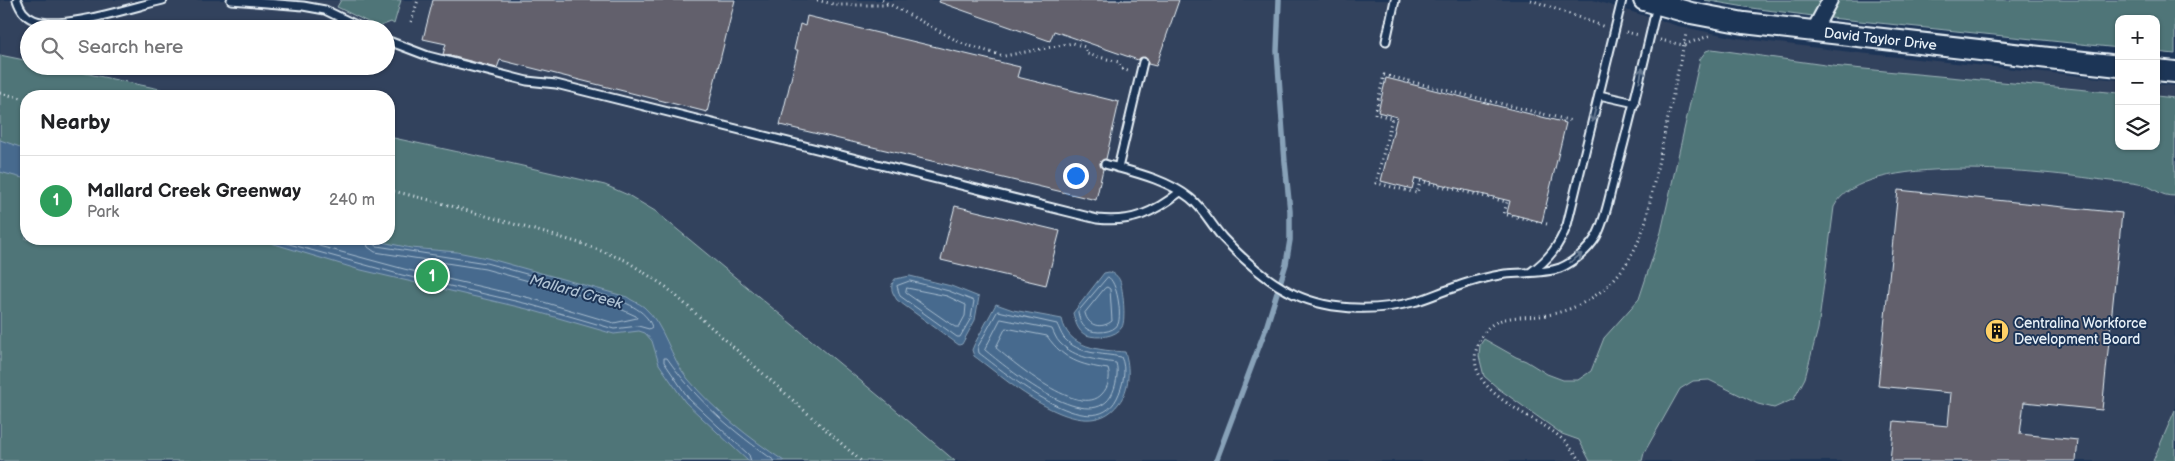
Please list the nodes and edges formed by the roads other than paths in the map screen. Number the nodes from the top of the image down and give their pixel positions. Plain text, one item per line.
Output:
1 (17, 0) edge
2 (163, 0) edge
3 (231, 0) edge
4 (1395, 0) edge
5 (1622, 0) edge
6 (1830, 0) edge
7 (1650, 2) edge
8 (34, 20) edge
9 (73, 20) edge
10 (346, 20) edge
11 (1813, 32) junction
12 (1386, 41) dead end
13 (395, 43) edge
14 (1143, 62) dead end
15 (2115, 66) edge
16 (2160, 70) edge
17 (2175, 72) edge
18 (1599, 95) junction
19 (1635, 103) junction
20 (1105, 164) dead end
21 (1118, 168) junction
22 (1180, 192) junction
23 (1530, 272) junction

1 - 8 lane
2 - 9 lane
3 - 10 lane
4 - 12 lane
5 - 18 lane
6 - 11 street
7 - 11 street, David Taylor Drive
19 -> 7 lane
11 - 15 street, David Taylor Drive
13 - 22 lane
14 - 21 lane
16 - 17 street
18 - 19 lane
18 -> 23 lane
23 -> 19 lane
20 - 21 lane
21 - 22 lane
22 - 23 lane

